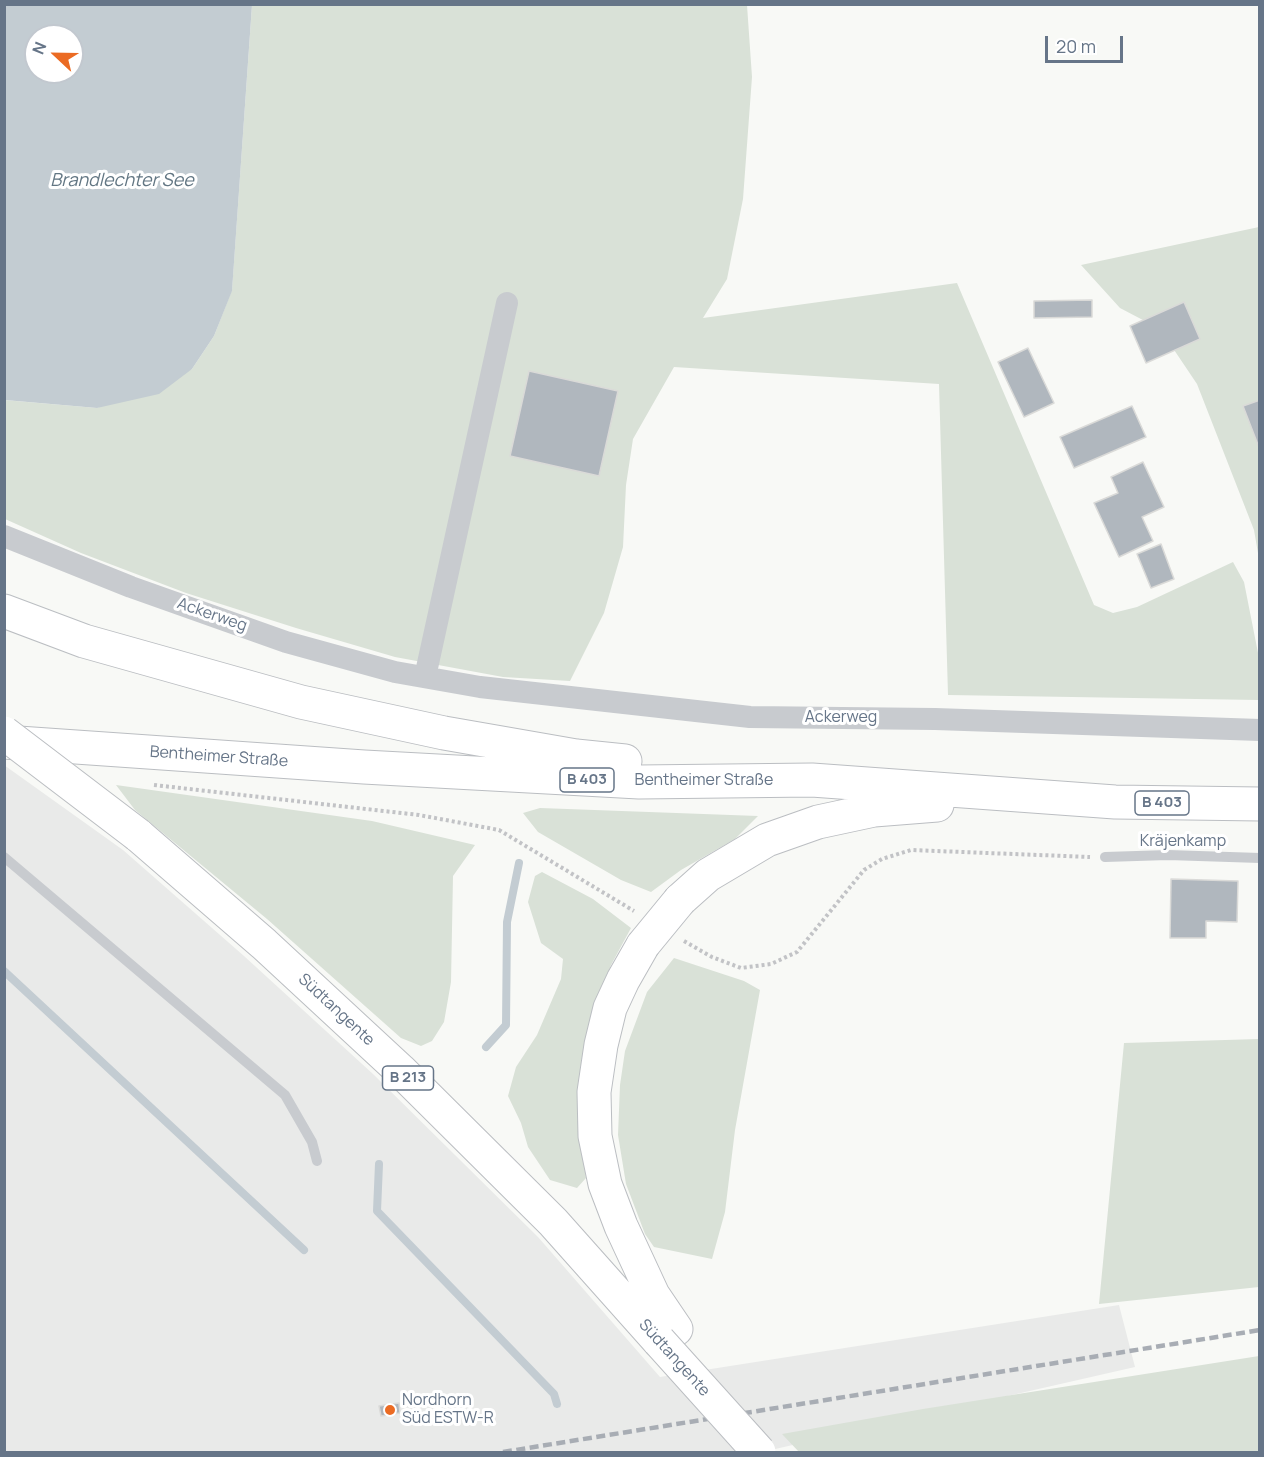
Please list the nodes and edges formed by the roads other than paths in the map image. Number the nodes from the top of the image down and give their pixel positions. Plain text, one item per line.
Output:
1 (507, 303) dead end
2 (4, 536) edge
3 (4, 611) edge
4 (425, 678) junction
5 (1260, 730) edge
6 (4, 733) edge
7 (4, 742) edge
8 (812, 780) junction
9 (1064, 797) junction
10 (1260, 804) edge
11 (4, 857) edge
12 (1106, 857) road end
13 (1260, 858) edge
14 (317, 1161) dead end
15 (667, 1335) junction
16 (759, 1452) edge

1 - 4 street
2 - 4 street, Ackerweg
3 - 8 main road
4 - 5 street, Ackerweg
6 - 15 main road, Südtangente / B 213, bridge
7 - 8 main road, Bentheimer Straße / B 403
8 - 9 main road, Bentheimer Straße / B 403
9 - 10 main road, Bentheimer Straße / B 403
9 - 15 main road, bridge
11 - 14 lane
12 - 13 lane, Kräjenkamp
15 - 16 main road, bridge

